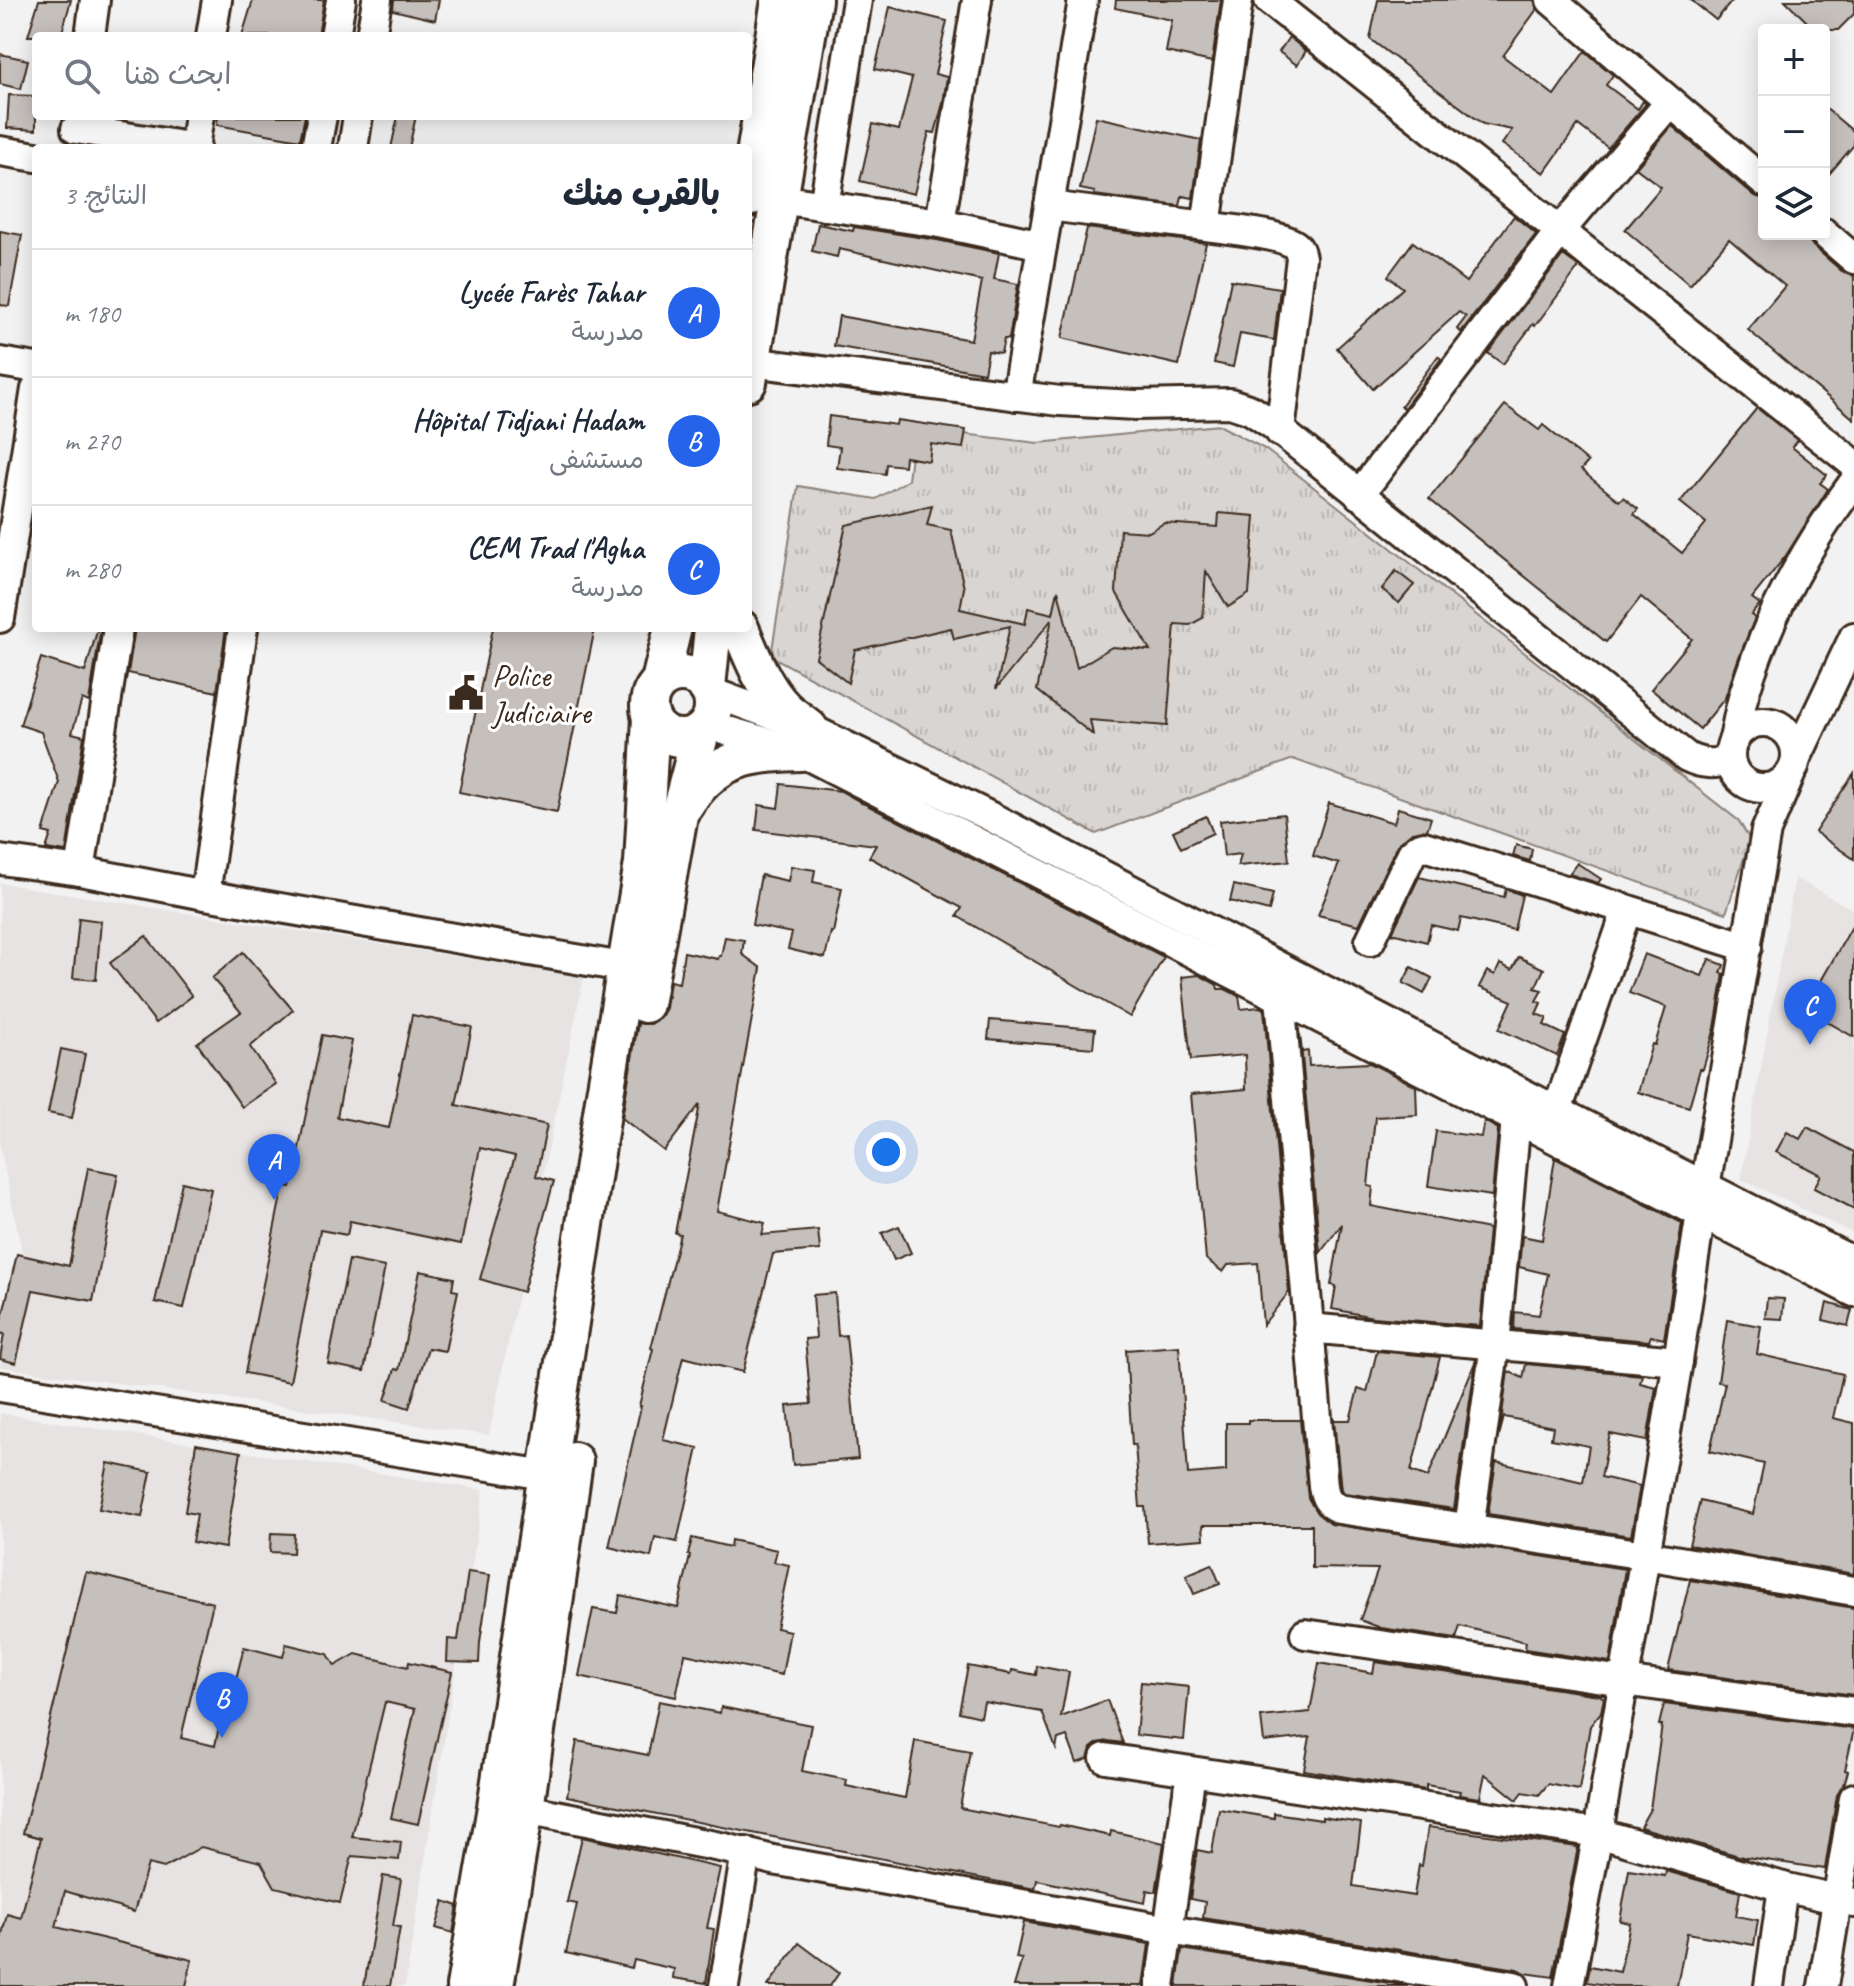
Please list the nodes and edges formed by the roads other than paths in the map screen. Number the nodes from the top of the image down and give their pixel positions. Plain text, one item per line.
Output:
1 (95, 0) edge
2 (217, 0) edge
3 (341, 0) edge
4 (377, 0) edge
5 (774, 0) edge
6 (780, 0) edge
7 (813, 0) edge
8 (857, 0) edge
9 (977, 0) edge
10 (1083, 0) edge
11 (1238, 0) edge
12 (1269, 0) edge
13 (1551, 0) edge
14 (91, 32) edge
15 (212, 32) edge
16 (336, 32) edge
17 (372, 32) edge
18 (1670, 102) junction
19 (198, 120) edge
20 (321, 120) edge
21 (357, 120) edge
22 (76, 131) edge
23 (166, 144) edge
24 (195, 144) edge
25 (317, 144) edge
26 (354, 144) edge
27 (0, 151) edge
28 (32, 156) edge
29 (1758, 177) edge
30 (764, 198) edge
31 (824, 206) junction
32 (1049, 206) junction
33 (940, 223) junction
34 (1206, 226) junction
35 (1560, 231) junction
36 (1830, 238) edge
37 (1042, 245) junction
38 (1854, 259) edge
39 (756, 284) edge
40 (752, 343) edge
41 (0, 362) edge
42 (32, 367) edge
43 (752, 372) edge
44 (1016, 396) junction
45 (32, 414) edge
46 (1280, 432) junction
47 (1854, 464) edge
48 (1854, 482) edge
49 (1359, 495) junction
50 (0, 618) edge
51 (117, 632) edge
52 (242, 632) edge
53 (672, 632) edge
54 (713, 632) edge
55 (742, 632) edge
56 (1854, 637) edge
57 (660, 681) junction
58 (706, 709) junction
59 (651, 718) junction
60 (805, 740) junction
61 (1733, 758) junction
62 (1793, 767) junction
63 (679, 815) junction
64 (1766, 831) junction
65 (0, 860) edge
66 (80, 871) junction
67 (205, 895) junction
68 (1627, 910) junction
69 (1370, 941) dead end
70 (1747, 947) junction
71 (638, 969) junction
72 (1280, 997) junction
73 (1557, 1111) junction
74 (1516, 1118) junction
75 (1703, 1200) junction
76 (1854, 1262) edge
77 (1854, 1292) edge
78 (1308, 1328) junction
79 (1495, 1345) junction
80 (1678, 1361) junction
81 (0, 1387) edge
82 (559, 1477) junction
83 (1469, 1528) junction
84 (1645, 1555) junction
85 (1854, 1591) edge
86 (1305, 1634) dead end
87 (1623, 1681) junction
88 (1854, 1712) edge
89 (1105, 1758) dead end
90 (1191, 1772) junction
91 (1854, 1798) edge
92 (525, 1809) junction
93 (1598, 1833) junction
94 (746, 1852) junction
95 (1783, 1887) junction
96 (1846, 1902) edge
97 (1169, 1930) junction
98 (465, 1986) edge
99 (495, 1986) edge
100 (724, 1986) edge
101 (1160, 1986) edge
102 (1514, 1986) edge
103 (1569, 1986) edge
104 (1769, 1986) edge
105 (1823, 1986) edge

1 - 14 street
2 - 15 street
3 - 16 street
4 - 17 street
5 - 6 street
6 - 30 main road
7 - 30 main road
8 - 31 street
9 - 33 street
10 - 32 street
11 - 34 street
12 - 35 street
13 - 18 street
18 - 29 street
18 - 35 street
19 - 24 street
20 - 25 street
21 - 26 street
22 - 23 street
27 - 28 street
30 - 31 street
30 - 39 main road
31 - 33 street
32 - 34 street
32 - 37 street
33 - 37 street
34 - 46 street
35 - 47 street
35 - 49 street
36 - 38 street
37 - 44 street
39 - 40 main road
41 - 42 street
43 - 44 street
44 - 46 street
45 - 50 street
46 - 49 street
48 - 61 street
49 - 61 street
51 - 66 street
52 - 67 street
53 - 57 main road
54 - 58 main road
55 - 60 main road
56 - 62 street
57 - 58 main road
57 - 59 main road
58 - 59 main road
58 - 60 street
58 - 63 main road
59 - 71 main road
60 - 63 main road
60 - 72 street
60 - 73 street
61 - 62 street
61 - 62 street
61 - 64 street
62 - 64 street
63 - 71 main road
64 - 70 street
65 - 66 street
66 - 67 street
67 - 71 street
68 - 69 street
68 - 70 street
68 - 73 street
70 - 75 street
71 - 82 main road
72 - 74 street
72 - 78 street
73 - 75 street
74 - 75 street
74 - 79 street
75 - 76 street
75 - 77 street
75 - 80 street
78 - 79 street
78 - 83 street
79 - 80 street
79 - 83 street
80 - 84 street
81 - 82 street
82 - 92 main road
82 - 98 main road
83 - 84 street
84 - 85 street
84 - 87 street
86 - 87 street
87 - 88 street
87 - 93 street
89 - 90 street
90 - 93 street
90 - 97 street
91 - 96 street
92 - 94 street
92 - 99 main road
93 - 95 street
93 - 103 street
94 - 97 street
94 - 100 street
95 - 96 street
95 - 104 street
96 - 105 street
97 - 101 street
97 - 102 street

